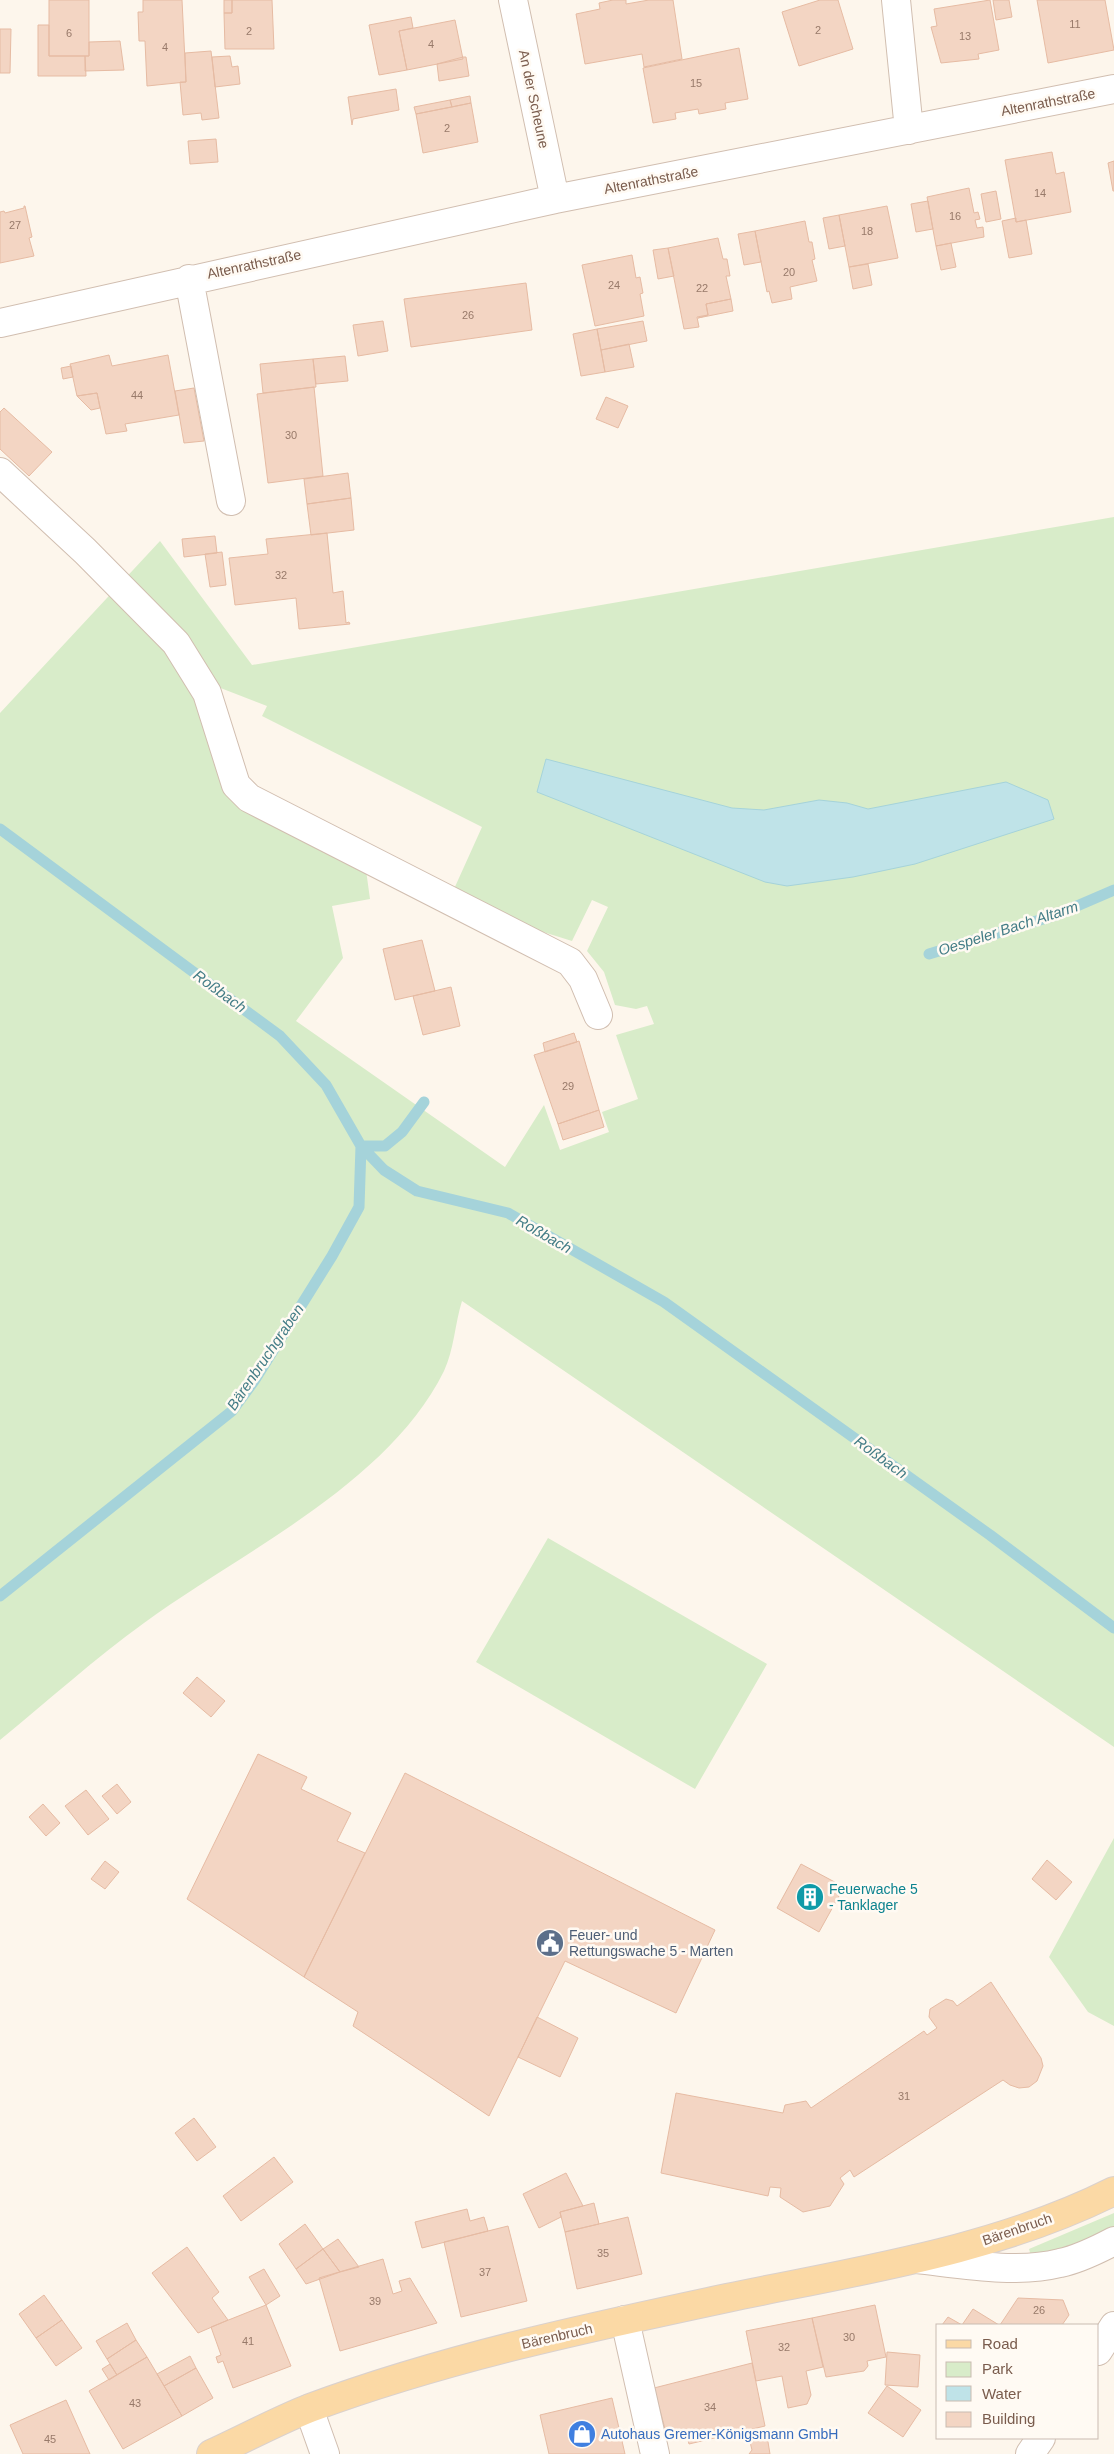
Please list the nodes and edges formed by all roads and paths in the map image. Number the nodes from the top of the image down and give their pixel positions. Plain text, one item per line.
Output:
1 (512, 0) edge
2 (896, 0) edge
3 (1114, 89) edge
4 (909, 130) junction
5 (555, 199) junction
6 (189, 279) junction
7 (0, 323) edge
8 (0, 472) edge
9 (231, 501) dead end
10 (598, 1015) dead end
11 (1114, 2191) edge
12 (1114, 2241) edge
13 (916, 2259) junction
14 (625, 2320) junction
15 (1114, 2326) edge
16 (1099, 2349) edge
17 (309, 2409) junction
18 (1040, 2439) edge
19 (211, 2454) edge
20 (325, 2454) edge
21 (655, 2454) edge
22 (1030, 2454) edge

1 - 5 street, An der Scheune
2 - 4 street
3 - 4 street, Altenrathstraße
4 - 5 street, Altenrathstraße
5 - 6 street, Altenrathstraße
6 - 7 street, Altenrathstraße
6 - 9 street, Altenrathstraße
8 - 10 street
11 - 13 main road, Bärenbruch
12 - 13 street, Bärenbruch
13 - 14 main road, Bärenbruch
14 - 17 main road, Bärenbruch
14 - 21 street
15 - 16 street
17 - 19 main road, Bärenbruch
17 - 20 street
18 - 22 street

